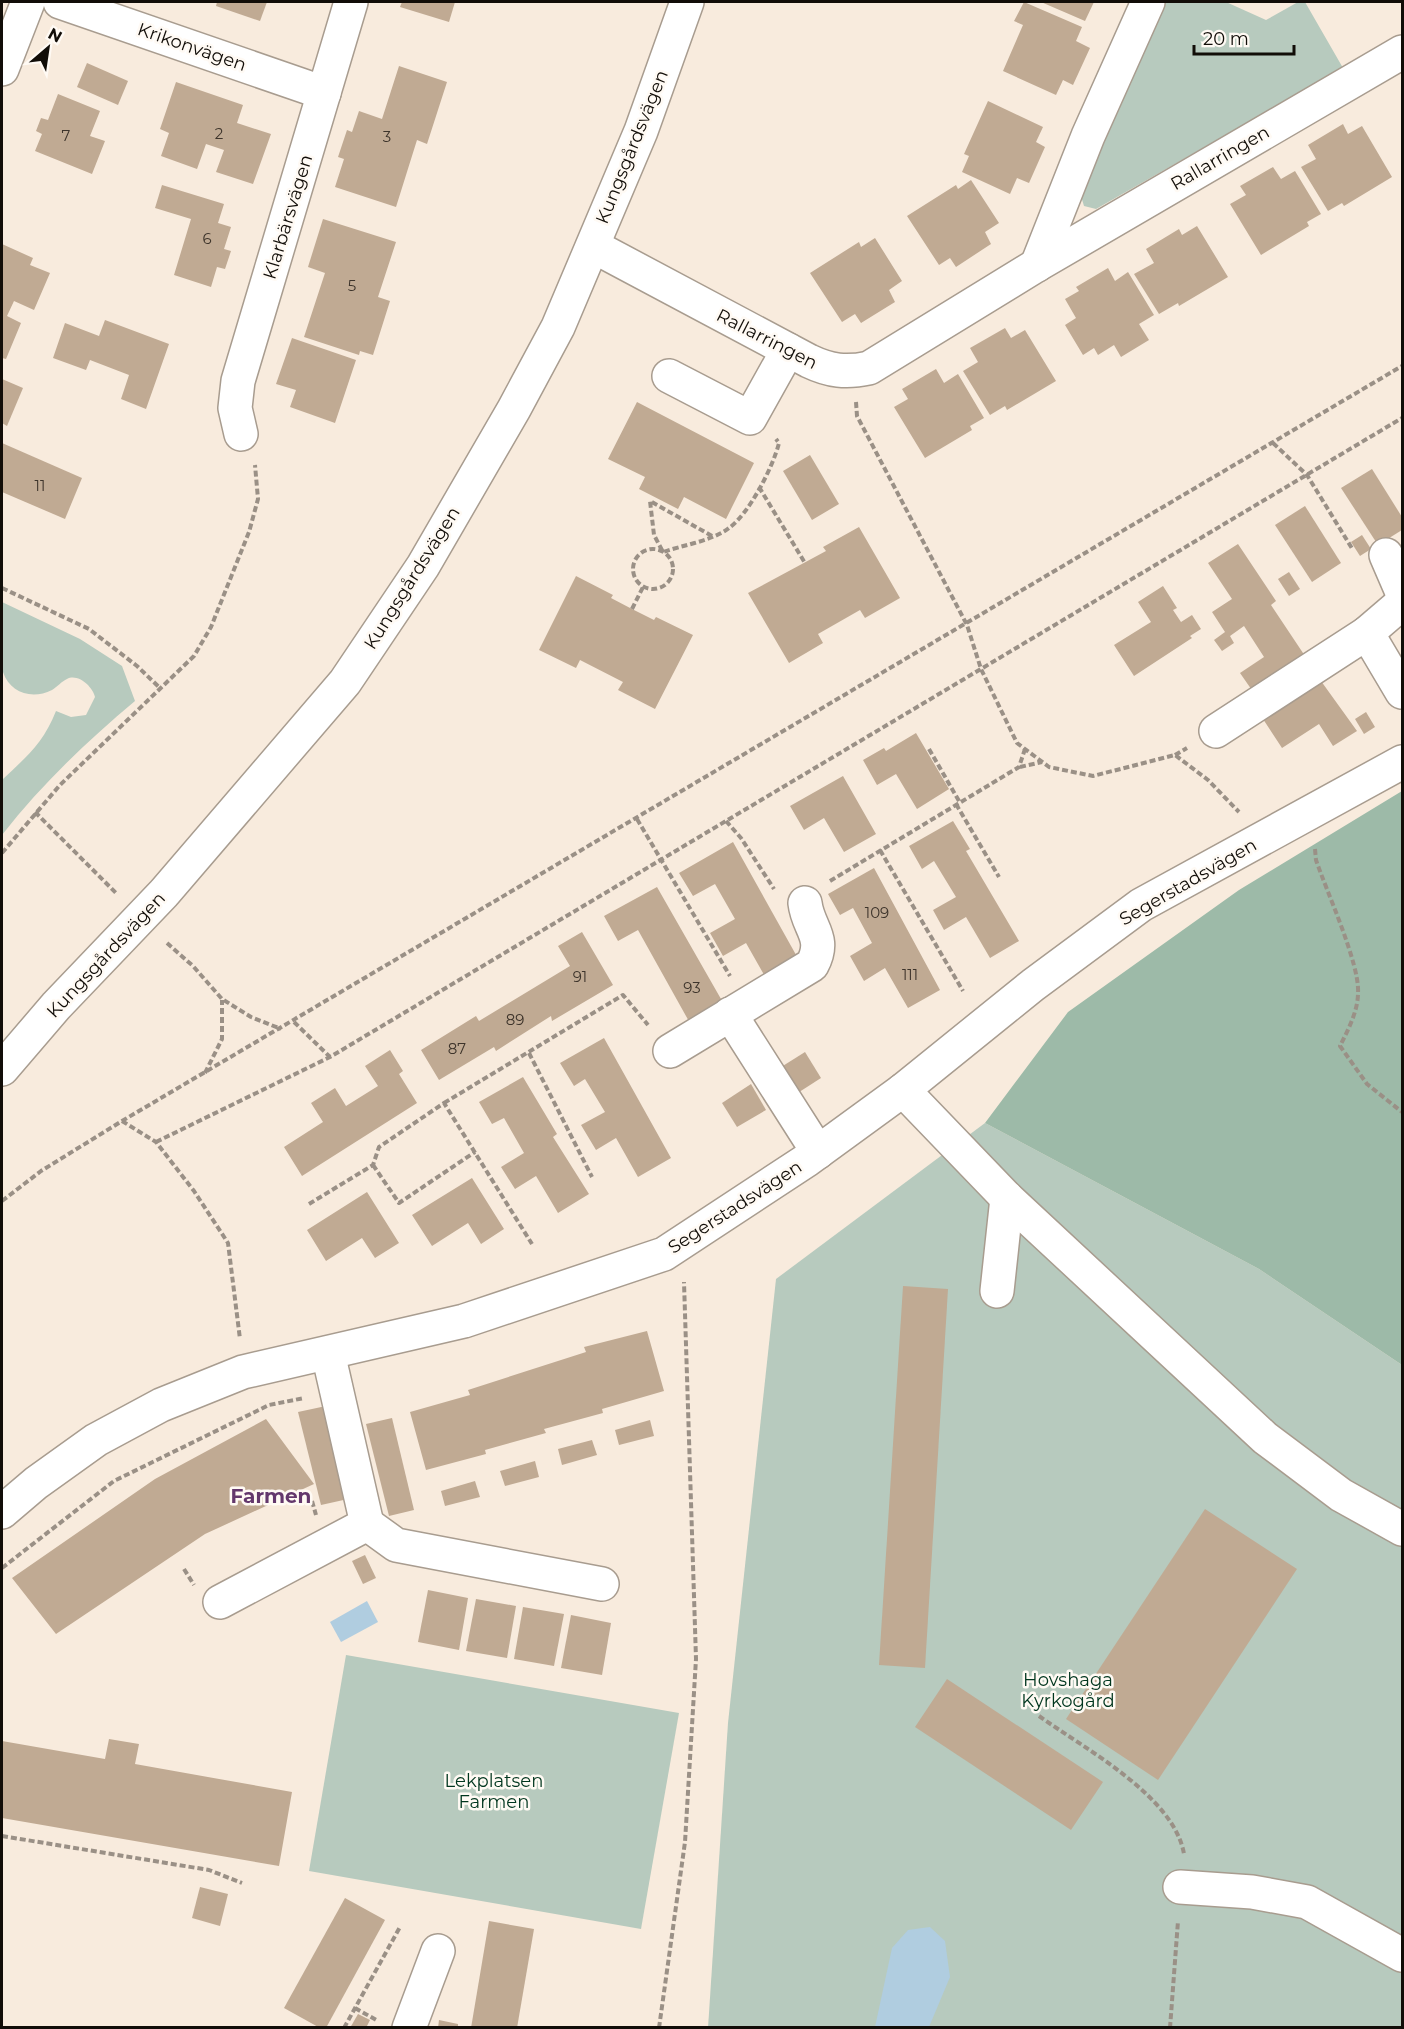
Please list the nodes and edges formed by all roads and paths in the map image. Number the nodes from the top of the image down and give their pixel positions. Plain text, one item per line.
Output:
1 (60, 2) edge
2 (351, 2) edge
3 (687, 2) edge
4 (1148, 2) edge
5 (16, 12) edge
6 (1402, 52) edge
7 (2, 69) edge
8 (324, 93) junction
9 (592, 246) junction
10 (1037, 265) junction
11 (788, 350) junction
12 (1402, 366) edge
13 (852, 371) junction
14 (669, 376) dead end
15 (750, 418) junction
16 (1402, 418) edge
17 (241, 434) joint
18 (1273, 443) junction
19 (1307, 475) junction
20 (759, 487) junction
21 (712, 536) junction
22 (663, 552) junction
23 (1370, 554) joint
24 (805, 563) dead end
25 (643, 587) junction
26 (2, 588) edge
27 (1402, 592) edge
28 (1402, 603) edge
29 (633, 609) dead end
30 (967, 625) junction
31 (1367, 633) junction
32 (981, 669) junction
33 (161, 689) junction
34 (1402, 692) edge
35 (1216, 731) dead end
36 (929, 748) dead end
37 (1025, 749) junction
38 (1042, 762) junction
39 (1402, 762) edge
40 (1019, 767) junction
41 (958, 803) junction
42 (1314, 810) junction
43 (35, 812) junction
44 (637, 819) junction
45 (726, 821) junction
46 (1267, 837) junction
47 (880, 850) junction
48 (2, 853) edge
49 (662, 861) junction
50 (999, 877) dead end
51 (123, 899) dead end
52 (805, 903) junction
53 (167, 943) dead end
54 (963, 991) dead end
55 (222, 999) junction
56 (739, 1009) junction
57 (294, 1022) junction
58 (282, 1029) junction
59 (670, 1051) joint
60 (528, 1053) junction
61 (330, 1057) junction
62 (2, 1069) edge
63 (204, 1075) junction
64 (903, 1090) junction
65 (444, 1103) junction
66 (1402, 1112) edge
67 (122, 1121) junction
68 (156, 1142) junction
69 (475, 1152) junction
70 (818, 1152) junction
71 (373, 1166) junction
72 (592, 1177) dead end
73 (1007, 1198) junction
74 (2, 1201) edge
75 (309, 1204) dead end
76 (532, 1244) dead end
77 (664, 1254) junction
78 (997, 1292) dead end
79 (328, 1353) junction
80 (243, 1372) junction
81 (336, 1392) junction
82 (2, 1512) edge
83 (367, 1524) junction
84 (1402, 1529) edge
85 (2, 1568) edge
86 (602, 1584) dead end
87 (220, 1602) dead end
88 (1039, 1716) dead end
89 (2, 1836) edge
90 (242, 1883) dead end
91 (1180, 1887) junction
92 (400, 1927) dead end
93 (438, 1951) dead end
94 (1402, 1954) edge
95 (344, 2028) edge
96 (410, 2028) edge
97 (659, 2028) edge
98 (1170, 2028) edge

1 - 8 street, Krikonvägen
2 - 8 street, Klarbärsvägen
3 - 9 street, Kungsgårdsvägen
4 - 10 street
5 - 7 street
6 - 10 street, Rallarringen
8 - 17 street, Klarbärsvägen
9 - 11 street, Rallarringen
9 - 62 street, Kungsgårdsvägen
10 - 13 street, Rallarringen
11 - 13 street, Rallarringen
11 - 15 street
12 - 18 path
13 - 30 path
14 - 15 street
15 - 20 path
16 - 19 path
17 - 33 path
18 - 19 path
18 - 30 path
19 - 23 path
19 - 32 path
20 - 21 path
20 - 24 path
21 - 22 path
21 - 22 path
22 - 25 path
22 - 25 path
23 - 27 street
25 - 29 path
26 - 33 path
28 - 31 street
30 - 32 path
30 - 44 path
31 - 34 street
31 - 35 street
32 - 37 path
32 - 45 path
33 - 43 path
36 - 41 path
37 - 38 path
37 - 40 path
38 - 40 path
38 - 46 path
39 - 42 street, Segerstadsvägen
40 - 41 path
41 - 47 path
41 - 50 path
42 - 46 street, Segerstadsvägen
42 - 66 path
43 - 48 path
43 - 51 path
44 - 49 path
44 - 57 path
45 - 49 path
45 - 52 path
46 - 64 street, Segerstadsvägen
47 - 52 path
47 - 54 path
49 - 56 path
49 - 61 path
52 - 56 street
53 - 55 path
55 - 58 path
55 - 63 path
56 - 59 street
56 - 70 street
57 - 58 path
57 - 61 path
58 - 63 path
59 - 60 path
60 - 65 path
60 - 72 path
61 - 68 path
63 - 67 path
64 - 70 street, Segerstadsvägen
64 - 73 street
65 - 69 path
65 - 71 path
67 - 68 path
67 - 74 path
68 - 80 path
69 - 71 path
69 - 76 path
70 - 77 street, Segerstadsvägen
71 - 75 path
73 - 78 street
73 - 84 street
77 - 79 street, Segerstadsvägen
77 - 97 path
79 - 80 street, Segerstadsvägen
79 - 81 street
80 - 82 street, Segerstadsvägen
81 - 83 street
81 - 85 path
83 - 86 street
83 - 87 street
88 - 91 path
89 - 90 path
91 - 94 street
91 - 98 path
92 - 95 path
93 - 96 street

